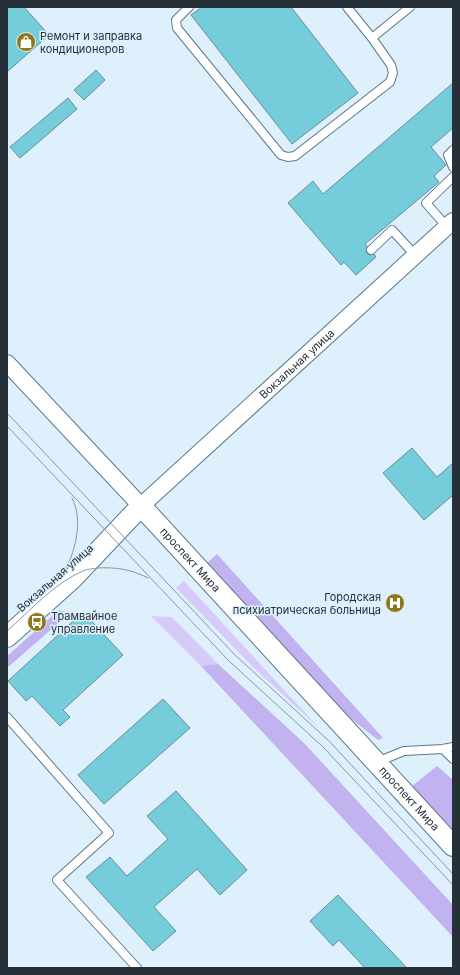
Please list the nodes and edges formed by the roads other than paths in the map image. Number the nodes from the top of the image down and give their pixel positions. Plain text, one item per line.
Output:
1 (189, 7) edge
2 (347, 7) edge
3 (410, 7) edge
4 (372, 38) junction
5 (453, 150) edge
6 (453, 167) edge
7 (453, 177) edge
8 (450, 224) edge
9 (371, 250) dead end
10 (415, 255) junction
11 (7, 364) edge
12 (141, 506) junction
13 (7, 620) edge
14 (7, 637) edge
15 (7, 717) edge
16 (453, 747) edge
17 (443, 749) junction
18 (453, 759) edge
19 (377, 763) junction
20 (453, 846) edge
21 (137, 968) edge

1 - 4 lane
2 - 4 lane
3 - 4 lane
5 - 6 lane
7 - 8 lane
8 - 10 street, Вокзальная улица
9 - 10 lane
10 - 12 street, Вокзальная улица
11 - 12 street, проспект Мира
12 - 13 street, Вокзальная улица
12 - 14 street, Вокзальная улица
12 - 19 street, проспект Мира
15 - 21 lane
16 - 17 lane
17 - 18 lane
17 - 19 lane
19 - 20 street, проспект Мира

